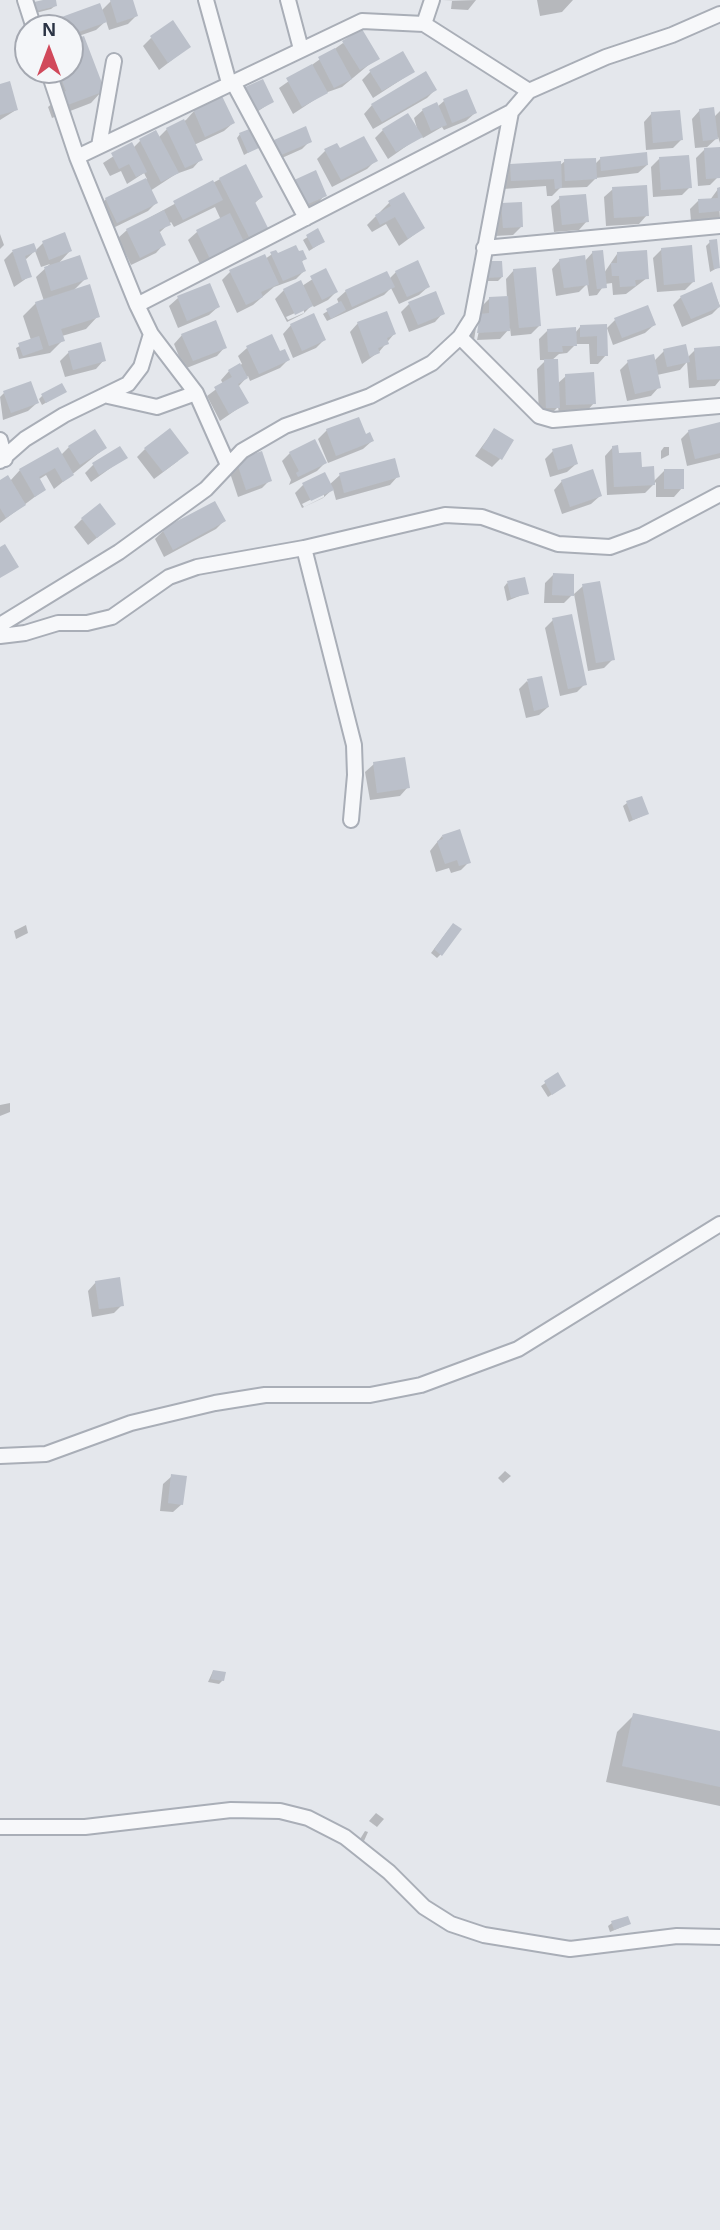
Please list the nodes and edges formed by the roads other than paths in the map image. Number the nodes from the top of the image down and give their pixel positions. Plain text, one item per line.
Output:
1 (206, 0) edge
2 (288, 0) edge
3 (432, 0) edge
4 (720, 14) edge
5 (425, 24) junction
6 (301, 49) junction
7 (114, 61) dead end
8 (231, 83) junction
9 (53, 84) edge
10 (529, 91) junction
11 (511, 112) junction
12 (99, 146) junction
13 (76, 157) junction
14 (306, 218) junction
15 (720, 226) edge
16 (484, 248) junction
17 (137, 305) junction
18 (151, 334) junction
19 (460, 337) junction
20 (196, 393) junction
21 (108, 396) junction
22 (720, 406) edge
23 (0, 440) edge
24 (3, 460) edge
25 (228, 465) junction
26 (720, 494) edge
27 (304, 548) junction
28 (0, 625) edge
29 (0, 636) edge
30 (351, 820) dead end
31 (720, 1224) edge
32 (0, 1456) edge
33 (0, 1827) edge
34 (720, 1937) edge

1 - 8 street
2 - 6 street
3 - 5 street
4 - 10 street
5 - 6 street
5 - 10 street
6 - 8 street
7 - 12 street
8 - 12 street
8 - 14 street
9 - 13 street
10 - 11 street
11 - 14 street
11 - 16 street
12 - 13 street
13 - 17 street
14 - 17 street
15 - 16 street
16 - 19 street
17 - 18 street
18 - 20 street
18 - 21 street
19 - 22 street
19 - 25 street
20 - 21 street
20 - 25 street
21 - 24 street
23 - 24 street
25 - 28 street
26 - 27 street
27 - 29 street
27 - 30 street
31 - 32 street
33 - 34 street

